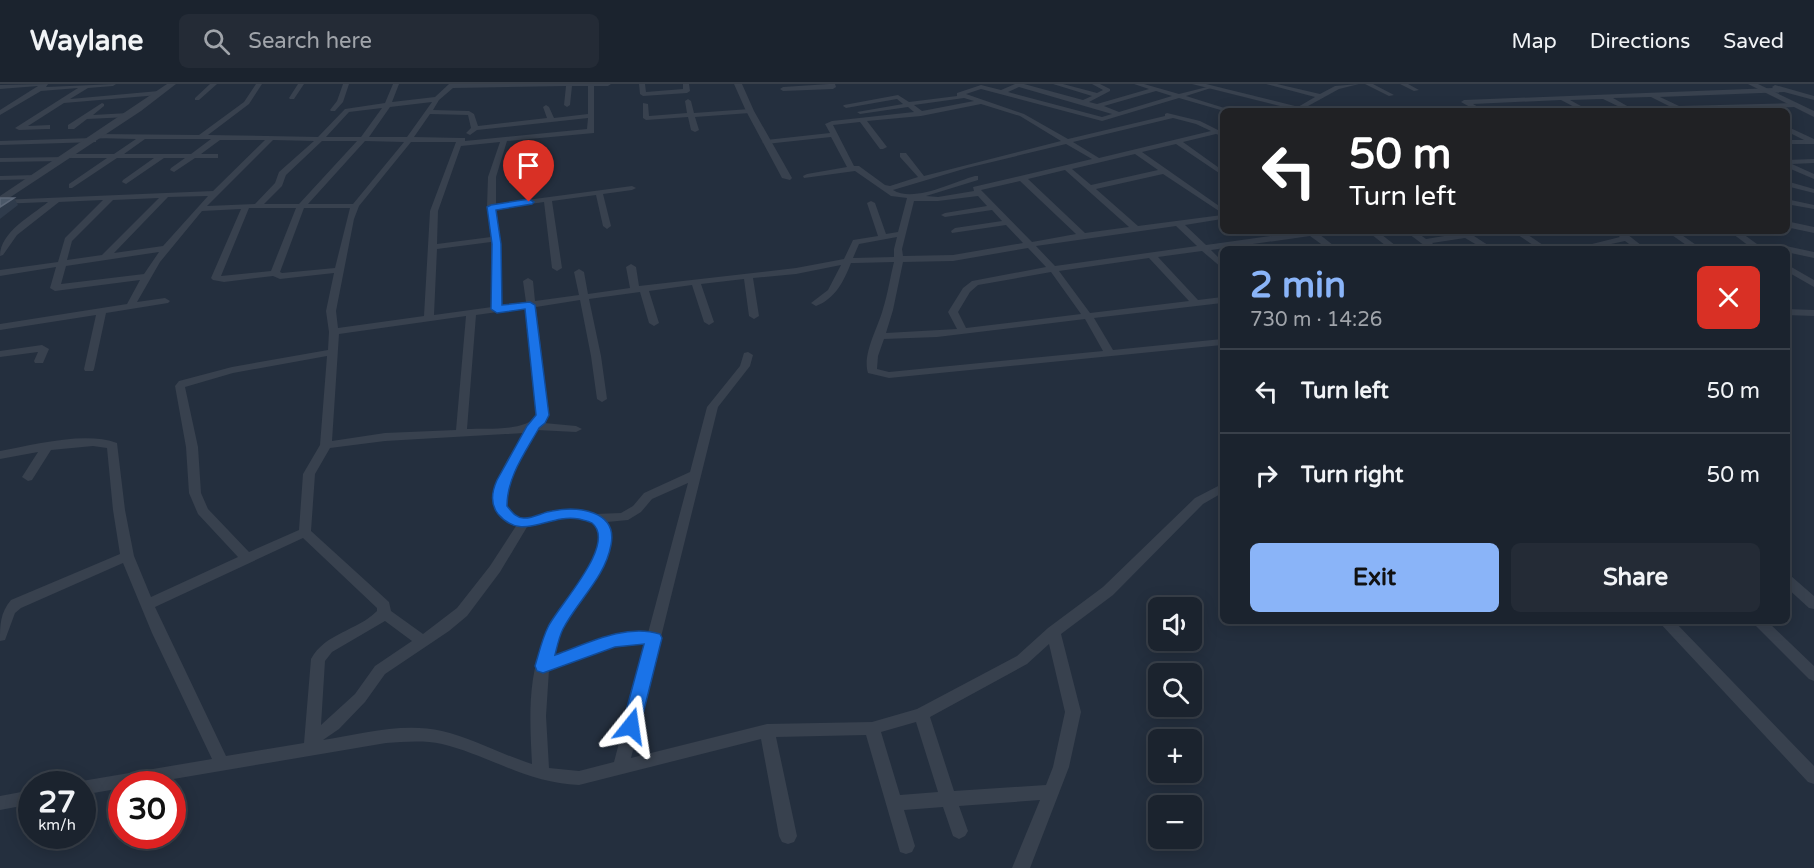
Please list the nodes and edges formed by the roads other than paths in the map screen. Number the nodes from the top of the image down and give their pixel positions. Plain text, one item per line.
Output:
1 (113, 84) edge
2 (172, 84) edge
3 (214, 84) edge
4 (259, 84) edge
5 (301, 84) edge
6 (346, 84) edge
7 (396, 84) edge
8 (504, 84) edge
9 (591, 84) edge
10 (608, 84) edge
11 (642, 84) edge
12 (686, 84) edge
13 (738, 84) edge
14 (832, 84) edge
15 (1020, 84) edge
16 (1056, 84) edge
17 (1095, 84) edge
18 (1137, 84) edge
19 (1196, 84) edge
20 (1269, 84) edge
21 (1356, 84) edge
22 (1368, 84) edge
23 (1403, 84) edge
24 (1671, 84) edge
25 (1709, 84) edge
26 (1752, 84) edge
27 (0, 85) edge
28 (88, 85) edge
29 (452, 85) edge
30 (569, 85) edge
31 (43, 86) edge
32 (782, 87) edge
33 (1209, 87) junction
34 (1765, 87) edge
35 (1784, 87) edge
36 (546, 88) edge
37 (1158, 89) junction
38 (1416, 90) dead end
39 (1814, 90) edge
40 (1041, 91) junction
41 (1725, 91) junction
42 (1688, 92) junction
43 (159, 93) junction
44 (1001, 93) junction
45 (1649, 94) junction
46 (1097, 95) junction
47 (1391, 95) dead end
48 (1602, 95) junction
49 (961, 96) junction
50 (1182, 96) junction
51 (1320, 96) junction
52 (1063, 97) junction
53 (292, 98) dead end
54 (783, 98) dead end
55 (1560, 98) junction
56 (1814, 98) edge
57 (197, 99) dead end
58 (437, 99) junction
59 (64, 101) junction
60 (688, 101) dead end
61 (978, 102) junction
62 (1084, 102) junction
63 (388, 104) junction
64 (645, 104) dead end
65 (909, 104) junction
66 (102, 105) dead end
67 (567, 105) dead end
68 (1048, 105) junction
69 (1794, 105) junction
70 (846, 106) dead end
71 (1097, 106) junction
72 (1753, 106) junction
73 (546, 107) dead end
74 (1722, 107) joint
75 (1140, 108) junction
76 (1221, 108) edge
77 (1288, 108) edge
78 (1299, 108) edge
79 (1476, 108) edge
80 (1581, 108) edge
81 (1628, 108) edge
82 (1677, 108) edge
83 (1708, 108) edge
84 (1757, 108) edge
85 (333, 110) dead end
86 (750, 111) junction
87 (428, 112) junction
88 (0, 113) edge
89 (853, 113) dead end
90 (921, 114) junction
91 (1119, 114) junction
92 (1814, 114) edge
93 (129, 115) junction
94 (691, 115) junction
95 (1022, 115) junction
96 (591, 116) junction
97 (1174, 116) junction
98 (85, 117) junction
99 (862, 120) junction
100 (552, 121) junction
101 (47, 127) dead end
102 (71, 127) dead end
103 (1790, 127) edge
104 (475, 128) junction
105 (695, 130) dead end
106 (1220, 133) edge
107 (833, 135) junction
108 (143, 136) junction
109 (185, 137) junction
110 (201, 137) junction
111 (219, 137) junction
112 (96, 138) junction
113 (272, 138) junction
114 (320, 139) junction
115 (409, 140) junction
116 (504, 140) junction
117 (361, 141) junction
118 (1177, 141) junction
119 (0, 142) edge
120 (460, 142) junction
121 (766, 142) junction
122 (1069, 142) junction
123 (1790, 142) edge
124 (1814, 142) edge
125 (177, 143) dead end
126 (883, 147) dead end
127 (170, 150) dead end
128 (1136, 151) junction
129 (117, 155) junction
130 (903, 155) dead end
131 (162, 156) junction
132 (193, 156) junction
133 (215, 156) dead end
134 (66, 158) junction
135 (0, 160) edge
136 (1098, 160) junction
137 (1814, 161) edge
138 (1790, 163) edge
139 (1790, 165) edge
140 (965, 166) junction
141 (851, 167) junction
142 (1066, 167) junction
143 (174, 170) dead end
144 (1165, 171) junction
145 (1220, 172) edge
146 (807, 176) dead end
147 (35, 177) junction
148 (1814, 177) edge
149 (0, 178) edge
150 (787, 178) dead end
151 (975, 178) junction
152 (1022, 178) junction
153 (923, 179) junction
154 (126, 182) dead end
155 (1790, 184) edge
156 (72, 186) dead end
157 (632, 188) dead end
158 (886, 188) junction
159 (1090, 188) junction
160 (978, 191) junction
161 (1814, 191) edge
162 (217, 193) junction
163 (599, 193) junction
164 (166, 195) junction
165 (111, 197) junction
166 (911, 198) junction
167 (2, 199) edge
168 (56, 200) junction
169 (548, 200) junction
170 (1790, 202) edge
171 (871, 203) dead end
172 (246, 206) junction
173 (257, 206) junction
174 (302, 206) junction
175 (355, 207) junction
176 (491, 207) junction
177 (994, 207) junction
178 (1814, 207) edge
179 (201, 209) junction
180 (1220, 210) edge
181 (945, 215) dead end
182 (1220, 217) edge
183 (1008, 222) junction
184 (1178, 223) junction
185 (1790, 225) edge
186 (607, 226) dead end
187 (1136, 229) junction
188 (1814, 230) edge
189 (955, 231) dead end
190 (901, 234) junction
191 (1304, 234) edge
192 (1313, 234) edge
193 (1375, 234) edge
194 (1413, 234) edge
195 (1472, 234) edge
196 (1521, 234) edge
197 (1621, 234) edge
198 (1675, 234) edge
199 (1737, 234) edge
200 (1466, 235) junction
201 (882, 236) junction
202 (1083, 236) junction
203 (1626, 238) junction
204 (495, 239) junction
205 (1256, 240) junction
206 (1424, 242) junction
207 (1029, 244) junction
208 (1263, 246) edge
209 (1330, 246) edge
210 (1392, 246) edge
211 (1430, 246) edge
212 (1485, 246) edge
213 (1540, 246) edge
214 (1590, 246) edge
215 (1638, 246) edge
216 (1693, 246) edge
217 (1754, 246) edge
218 (431, 247) junction
219 (165, 248) junction
220 (1204, 248) junction
221 (1790, 250) edge
222 (0, 253) edge
223 (1151, 255) junction
224 (1814, 255) edge
225 (105, 256) junction
226 (899, 259) junction
227 (62, 262) junction
228 (847, 262) junction
229 (1220, 263) edge
230 (631, 267) dead end
231 (557, 268) dead end
232 (1053, 269) junction
233 (1790, 269) edge
234 (338, 270) junction
235 (579, 272) dead end
236 (0, 273) edge
237 (275, 273) junction
238 (146, 276) junction
239 (748, 277) junction
240 (528, 281) dead end
241 (696, 283) junction
242 (1814, 284) edge
243 (640, 289) junction
244 (585, 297) junction
245 (1220, 300) edge
246 (165, 301) dead end
247 (816, 303) dead end
248 (1196, 303) junction
249 (530, 305) junction
250 (131, 306) junction
251 (497, 309) junction
252 (1790, 310) edge
253 (102, 311) junction
254 (471, 313) junction
255 (1814, 313) edge
256 (754, 316) dead end
257 (1088, 317) junction
258 (429, 319) junction
259 (709, 322) dead end
260 (654, 323) dead end
261 (0, 327) edge
262 (963, 331) junction
263 (334, 332) junction
264 (880, 336) junction
265 (1220, 342) edge
266 (332, 352) junction
267 (1110, 353) junction
268 (0, 354) edge
269 (748, 355) dead end
270 (39, 361) dead end
271 (89, 369) dead end
272 (602, 399) dead end
273 (534, 426) junction
274 (576, 429) dead end
275 (460, 433) junction
276 (326, 445) junction
277 (46, 448) junction
278 (0, 455) edge
279 (696, 474) junction
280 (28, 477) dead end
281 (1220, 489) edge
282 (596, 518) junction
283 (523, 524) junction
284 (305, 532) junction
285 (127, 556) junction
286 (247, 559) junction
287 (1790, 583) edge
288 (148, 604) junction
289 (1814, 604) edge
290 (384, 613) junction
291 (1668, 624) edge
292 (1761, 624) edge
293 (1053, 632) junction
294 (0, 636) edge
295 (654, 638) junction
296 (422, 641) junction
297 (543, 666) junction
298 (1814, 675) edge
299 (921, 714) junction
300 (872, 728) junction
301 (767, 731) junction
302 (311, 745) junction
303 (222, 764) junction
304 (620, 770) junction
305 (541, 773) junction
306 (1814, 777) edge
307 (96, 786) edge
308 (1051, 792) junction
309 (18, 799) edge
310 (949, 799) junction
311 (0, 802) edge
312 (893, 803) junction
313 (959, 831) dead end
314 (788, 836) dead end
315 (906, 846) dead end
316 (1021, 868) edge

1 - 28 street
2 - 43 street
3 - 57 street
4 - 110 street
5 - 53 street
6 - 85 street
7 - 63 street
8 - 29 street
8 - 36 street
9 - 10 street
9 - 30 street
9 - 96 street
11 - 12 street
13 - 86 street
14 - 32 street
15 - 40 street
15 - 44 street
16 - 40 street
16 - 46 street
17 - 46 street
18 - 37 street
19 - 33 street
20 - 51 street
21 - 51 street
22 - 47 street
23 - 38 street
24 - 42 street
25 - 41 street
26 - 34 street
27 - 31 street
28 - 31 street
28 - 59 street
29 - 58 street
30 - 36 street
30 - 67 street
31 - 88 street
32 - 54 street
33 - 50 street
33 - 77 street
34 - 35 street
34 - 41 street
34 - 69 street
35 - 39 street
35 - 56 street
37 - 50 street
37 - 71 street
40 - 52 street
41 - 42 street
42 - 45 street
43 - 59 street
43 - 93 street
44 - 49 street
44 - 61 street
44 - 68 street
45 - 48 street
45 - 82 street
46 - 62 street
48 - 55 street
48 - 81 street
49 - 61 street
49 - 65 street
50 - 75 street
50 - 76 street
51 - 78 street
52 - 62 street
52 - 68 street
55 - 79 street
55 - 80 street
58 - 63 street
58 - 87 street
59 - 101 street
60 - 94 street
61 - 90 street
61 - 95 street
62 - 71 street
63 - 114 street
63 - 117 street
64 - 94 street
65 - 70 street
65 - 89 street
65 - 90 street
66 - 98 street
68 - 91 street
68 - 95 street
69 - 72 street
69 - 92 street
71 - 91 street
72 - 74 street
72 - 84 street
73 - 100 street
74 - 83 street
75 - 91 street
75 - 97 street
86 - 94 street
86 - 121 street
87 - 104 street
87 - 115 street
90 - 99 street
93 - 98 street
93 - 112 street
94 - 105 street
95 - 122 street
96 - 100 street
96 - 116 street
97 - 106 street
97 - 122 street
98 - 102 street
99 - 107 street
99 - 126 street
100 - 104 street
103 - 124 street
104 - 120 street
106 - 118 street
107 - 121 street
107 - 141 street
108 - 109 street
108 - 112 street
108 - 129 street
109 - 110 street
109 - 125 street
110 - 111 street
111 - 113 street
111 - 132 street
112 - 119 street
112 - 134 street
113 - 114 street
113 - 162 street
114 - 117 street
114 - 173 street
115 - 117 street
115 - 120 street
115 - 175 street
116 - 120 street
116 - 176 street
117 - 174 street
118 - 128 street
118 - 145 street
120 - 218 street
121 - 150 street
122 - 136 street
122 - 140 street
123 - 124 street
127 - 131 street
128 - 136 street
128 - 144 street
129 - 131 street
129 - 134 street
129 - 156 street
130 - 153 street
131 - 132 street
131 - 154 street
132 - 133 street
132 - 143 street
134 - 135 street
134 - 147 street
136 - 142 street
137 - 138 street
139 - 148 street
140 - 151 street
140 - 153 street
141 - 146 street
141 - 158 street
142 - 152 street
142 - 159 street
144 - 159 street
144 - 180 street
147 - 149 street
147 - 167 street
151 - 160 street
151 - 166 street
152 - 160 street
152 - 202 street
153 - 158 street
155 - 161 street
157 - 163 street
158 - 166 street
159 - 187 street
160 - 166 street
160 - 177 street
162 - 164 street
162 - 179 street
163 - 169 street
163 - 186 street
164 - 165 street
164 - 225 street
165 - 168 street
165 - 227 street
166 - 190 street
167 - 168 street
168 - 222 street
169 - 176 street
169 - 231 street
170 - 178 street
171 - 201 street
172 - 173 street
172 - 179 street
172 - 237 street
173 - 174 street
174 - 175 street
174 - 237 street
175 - 234 street
176 - 204 street
177 - 181 street
177 - 183 street
179 - 219 street
182 - 184 street
183 - 189 street
183 - 207 street
184 - 187 street
184 - 220 street
185 - 188 street
187 - 202 street
190 - 201 street
190 - 226 street
191 - 205 street
192 - 209 street
193 - 210 street
194 - 206 street
195 - 200 street
196 - 213 street
197 - 203 street
198 - 216 street
199 - 217 street
200 - 206 street
200 - 212 street
201 - 228 street
202 - 207 street
203 - 214 street
203 - 215 street
204 - 218 street
204 - 251 street
205 - 208 street
205 - 220 street
206 - 211 street
207 - 226 street
207 - 232 street
218 - 258 street
219 - 225 street
219 - 238 street
220 - 223 street
220 - 229 street
221 - 224 street
223 - 232 street
223 - 248 street
225 - 227 street
226 - 228 street
226 - 264 street
227 - 236 street
227 - 238 street
228 - 239 street
228 - 247 street
230 - 243 street
232 - 257 street
232 - 262 street
233 - 242 street
234 - 237 street
234 - 263 street
235 - 244 street
238 - 250 street
239 - 241 street
239 - 256 street
240 - 249 street
241 - 243 street
241 - 259 street
243 - 244 street
243 - 260 street
244 - 249 street
244 - 272 street
245 - 248 street
246 - 250 street
248 - 257 street
249 - 251 street
249 - 273 street
250 - 253 street
251 - 254 street
252 - 255 street
253 - 261 street
253 - 271 street
254 - 258 street
254 - 275 street
257 - 262 street
257 - 267 street
258 - 263 street
262 - 264 street
263 - 266 street
264 - 267 street
265 - 267 street
266 - 276 street
266 - 286 street
268 - 270 street
269 - 279 street
273 - 274 street
273 - 275 street
273 - 283 street
275 - 276 street
276 - 284 street
277 - 278 street
277 - 280 street
277 - 285 street
279 - 282 street
279 - 295 street
281 - 293 street
282 - 283 street
282 - 297 street
283 - 296 street
284 - 286 street
284 - 290 street
285 - 288 street
285 - 294 street
286 - 288 street
287 - 289 street
288 - 303 street
290 - 296 street
290 - 302 street
291 - 306 street
292 - 298 street
293 - 299 street
293 - 308 street
295 - 297 street
295 - 304 street
296 - 302 street
297 - 305 street
299 - 300 street
299 - 310 street
300 - 301 street
300 - 312 street
301 - 304 street
301 - 314 street
302 - 303 street
302 - 305 street
303 - 307 street
304 - 305 street
308 - 310 street
308 - 316 street
309 - 311 street
310 - 312 street
310 - 313 street
312 - 315 street

